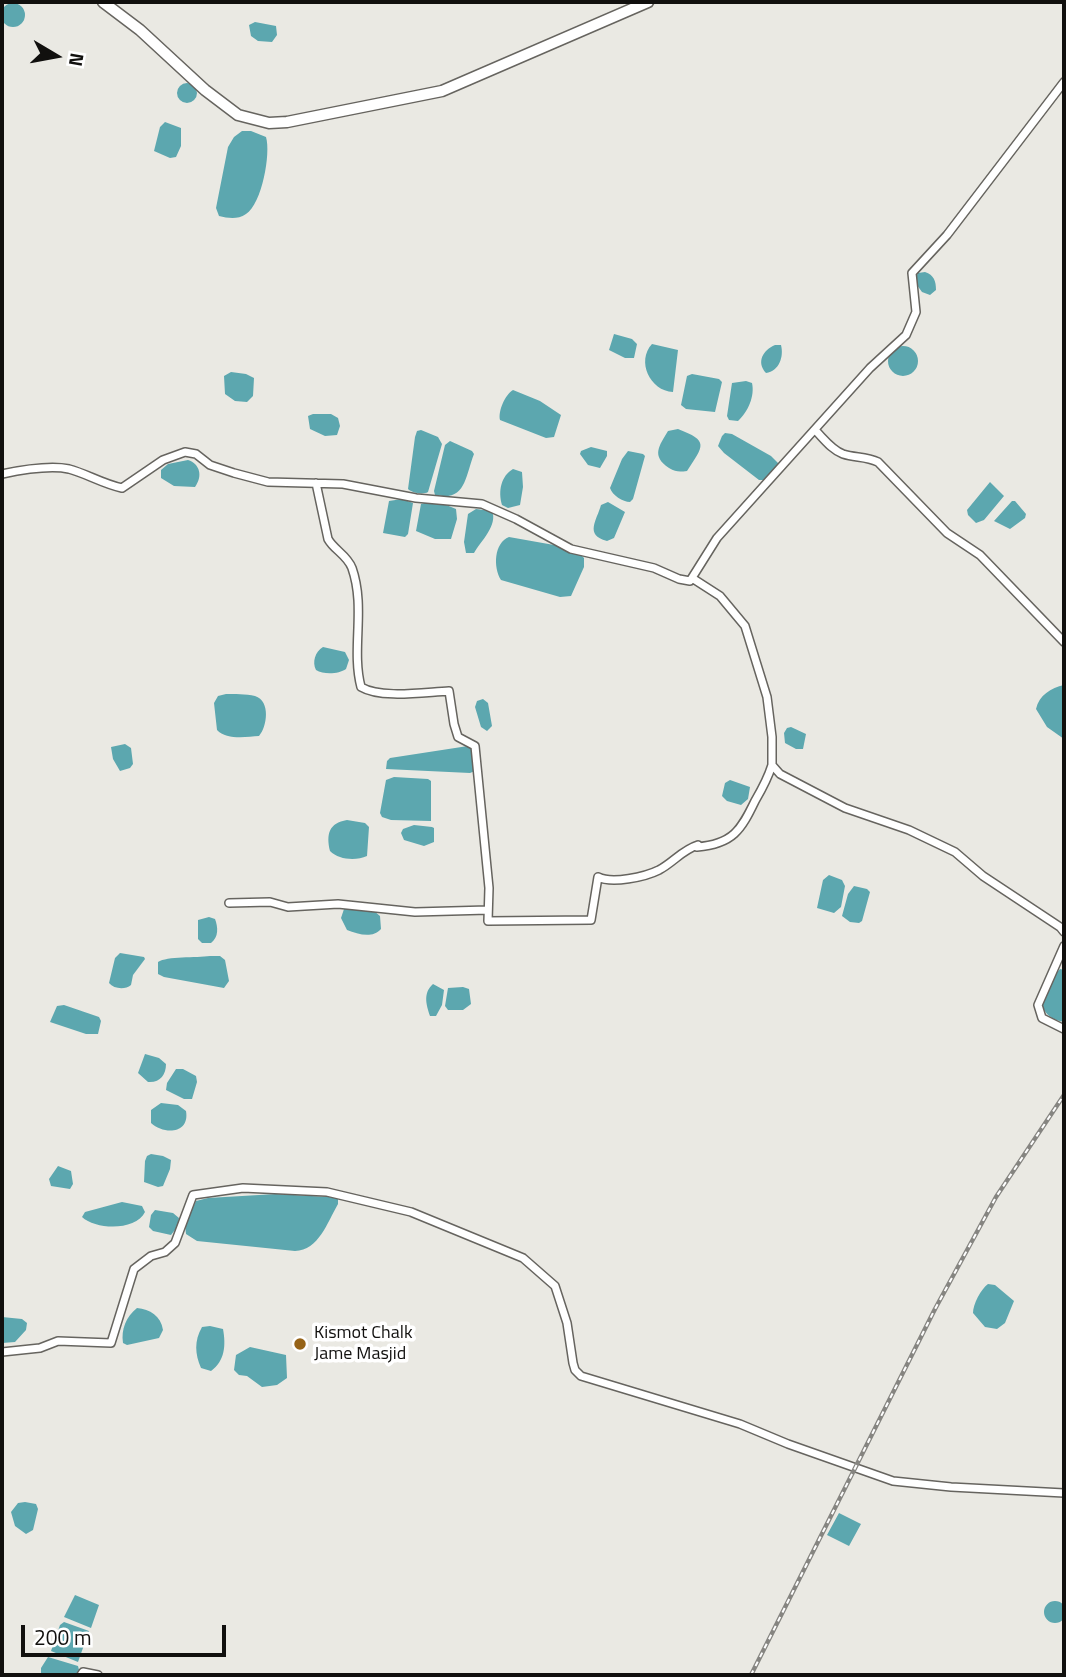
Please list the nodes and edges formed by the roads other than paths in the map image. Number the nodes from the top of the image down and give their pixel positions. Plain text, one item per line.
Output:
1 (103, 2) edge
2 (648, 2) edge
3 (1064, 82) edge
4 (816, 430) junction
5 (2, 474) edge
6 (316, 483) junction
7 (692, 578) junction
8 (1064, 642) edge
9 (772, 765) junction
10 (229, 903) dead end
11 (488, 910) junction
12 (1064, 932) edge
13 (1064, 946) edge
14 (1064, 1029) edge
15 (2, 1352) edge
16 (1064, 1493) edge
17 (81, 1675) edge
18 (98, 1675) edge

1 - 2 main road
3 - 4 street
4 - 7 street
4 - 8 street
5 - 6 street
6 - 7 street
6 - 11 street
7 - 9 street
9 - 11 street
9 - 12 street
10 - 11 street
13 - 14 street
15 - 16 street
17 - 18 street

